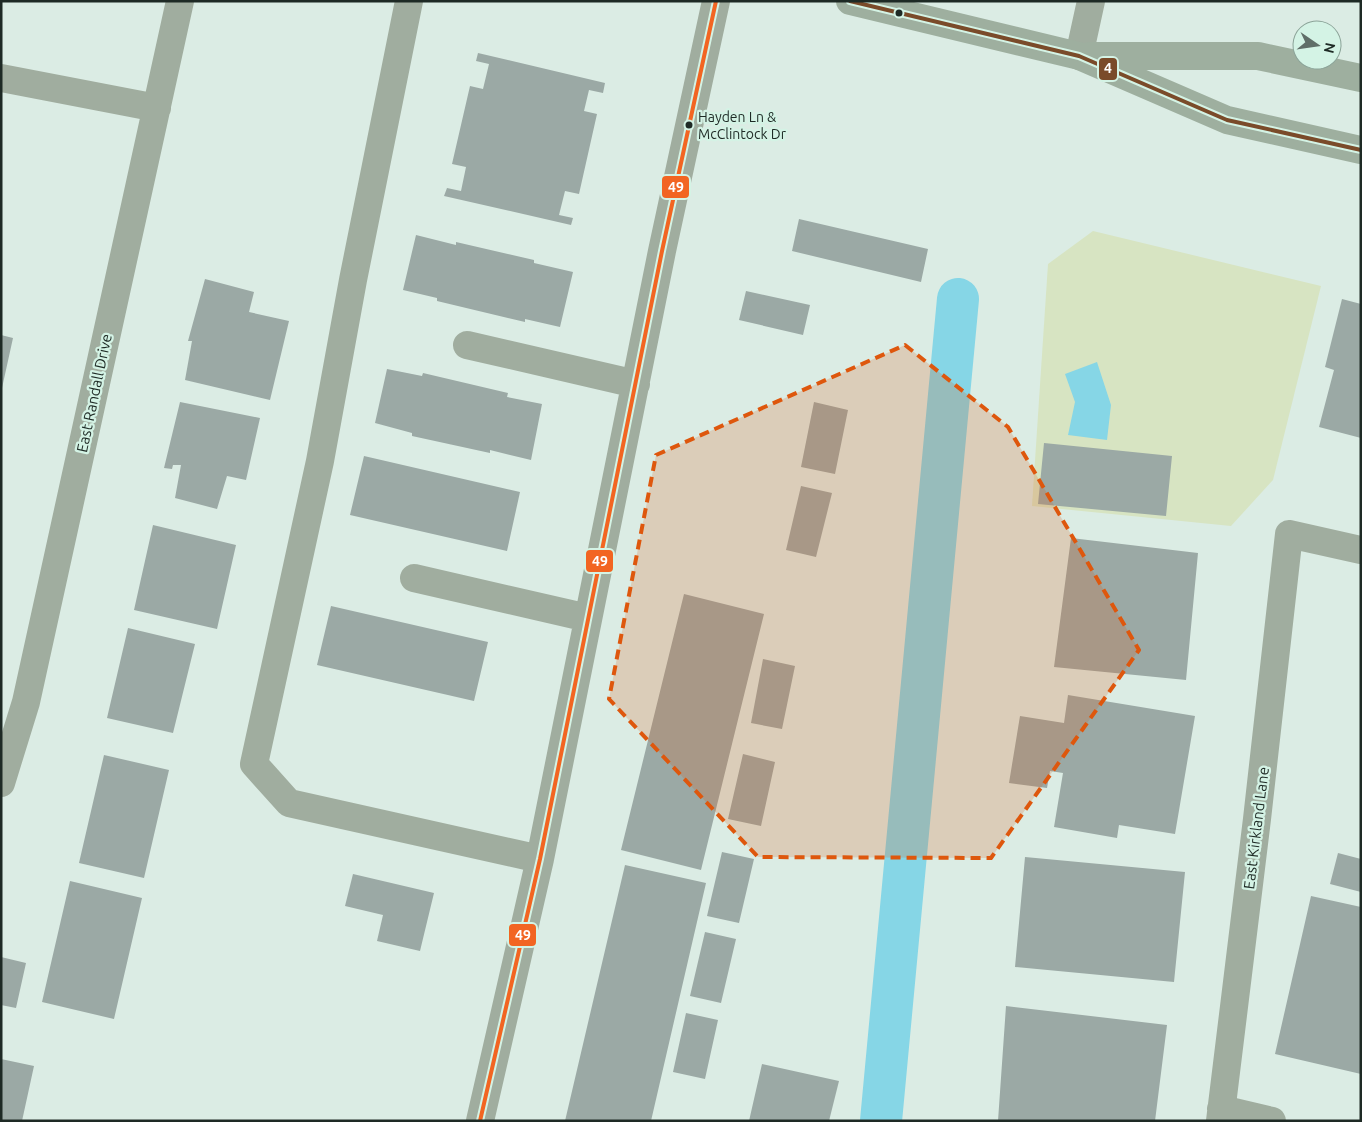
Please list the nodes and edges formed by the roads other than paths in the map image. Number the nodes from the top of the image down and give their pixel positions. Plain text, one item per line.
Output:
1 (180, 1) edge
2 (408, 1) edge
3 (716, 1) edge
4 (850, 1) edge
5 (1091, 1) edge
6 (1079, 56) junction
7 (1, 78) edge
8 (1361, 78) edge
9 (157, 108) junction
10 (1361, 150) edge
11 (467, 345) dead end
12 (636, 384) junction
13 (1361, 550) edge
14 (414, 578) dead end
15 (588, 618) junction
16 (1, 783) edge
17 (540, 859) junction
18 (1220, 1115) edge
19 (480, 1121) edge
20 (1272, 1121) edge

1 - 9 street, East Randall Drive
2 - 17 street
3 - 12 street
4 - 6 main road
5 - 6 street
6 - 8 main road
6 - 10 main road
7 - 9 street
9 - 16 street, East Randall Drive
11 - 12 street
12 - 15 street
13 - 18 street, East Kirkland Lane
14 - 15 street
15 - 17 street
17 - 19 street
18 - 20 street

